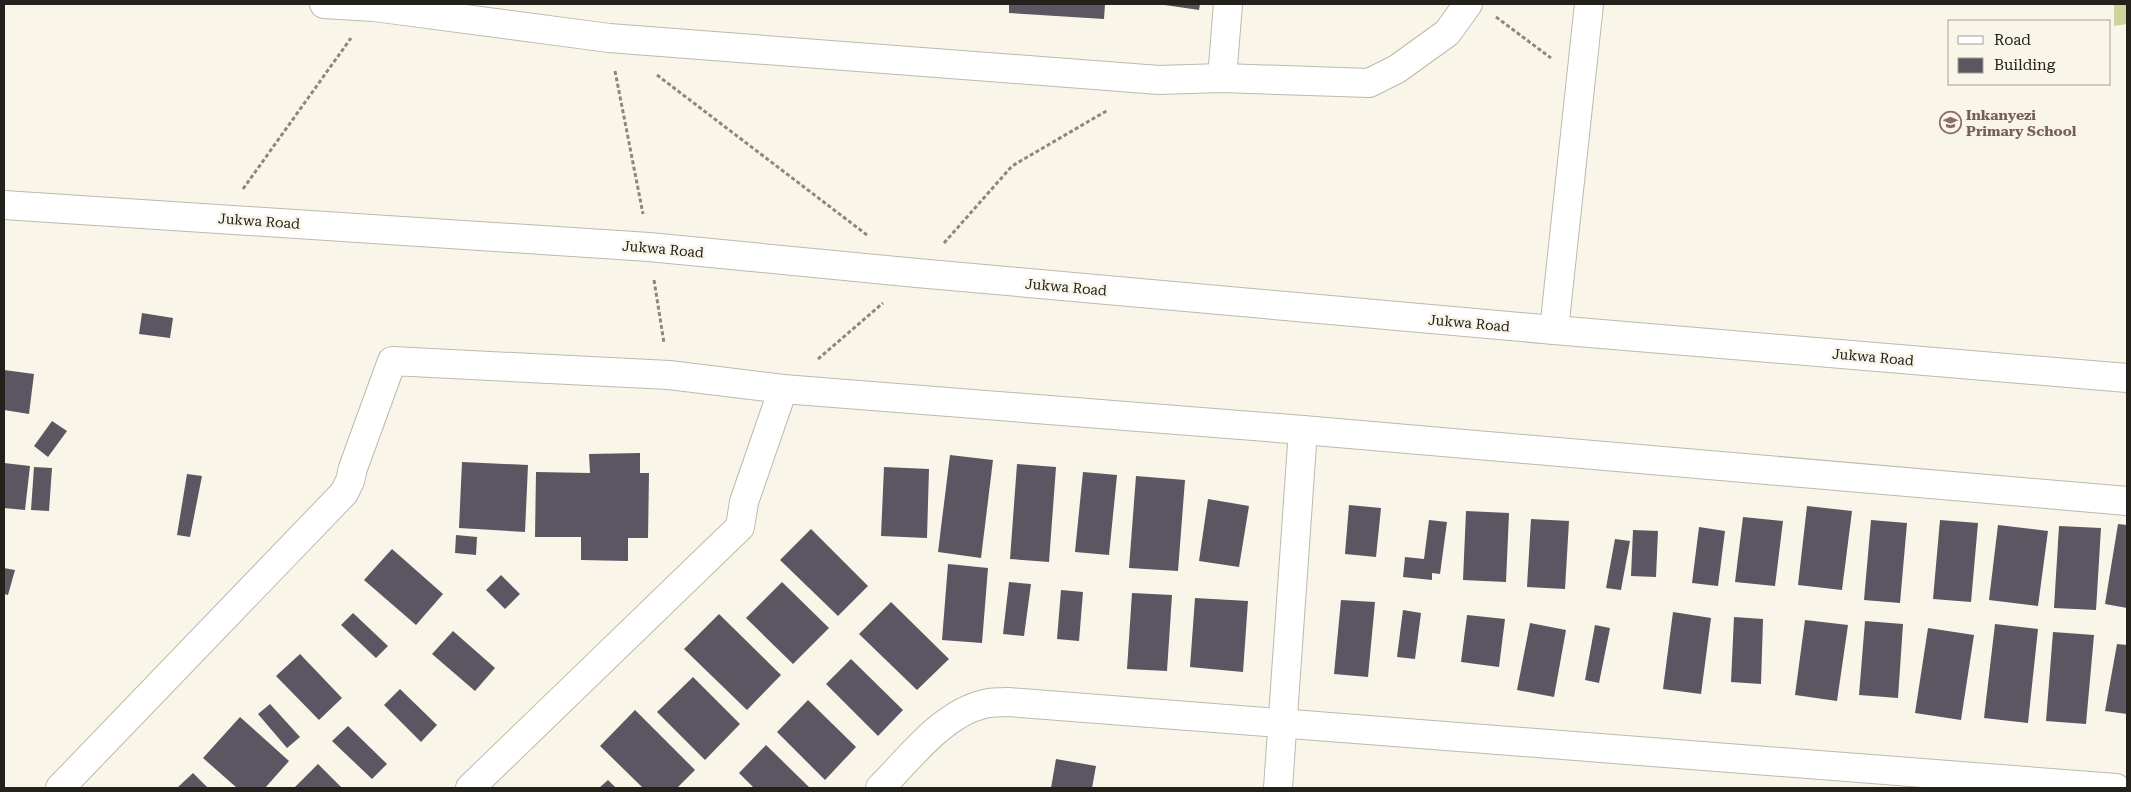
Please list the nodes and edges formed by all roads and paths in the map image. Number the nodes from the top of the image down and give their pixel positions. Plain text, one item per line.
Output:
1 (324, 4) edge
2 (1228, 4) edge
3 (1468, 4) edge
4 (1590, 4) edge
5 (374, 5) edge
6 (1493, 15) dead end
7 (609, 38) junction
8 (656, 74) dead end
9 (1222, 78) junction
10 (1581, 80) junction
11 (1115, 106) dead end
12 (4, 205) edge
13 (222, 218) junction
14 (870, 237) dead end
15 (649, 247) junction
16 (917, 274) junction
17 (1554, 330) junction
18 (669, 375) junction
19 (2127, 378) edge
20 (783, 389) junction
21 (1303, 430) junction
22 (2127, 501) edge
23 (1283, 723) junction
24 (60, 788) edge
25 (470, 788) edge
26 (880, 788) edge
27 (1278, 788) edge
28 (2116, 788) edge

1 - 5 street
2 - 9 street
3 - 9 street
4 - 10 street
5 - 7 street
5 - 13 path
6 - 10 path
7 - 9 street
7 - 15 path
8 - 14 path
10 - 17 street
11 - 16 path
12 - 13 street, Jukwa Road
13 - 15 street, Jukwa Road
15 - 16 street, Jukwa Road
15 - 18 path
16 - 17 street, Jukwa Road
16 - 20 path
17 - 19 street, Jukwa Road
18 - 20 street
18 - 24 street
20 - 21 street
20 - 25 street
21 - 22 street
21 - 23 street
23 - 26 street
23 - 27 street
23 - 28 street

